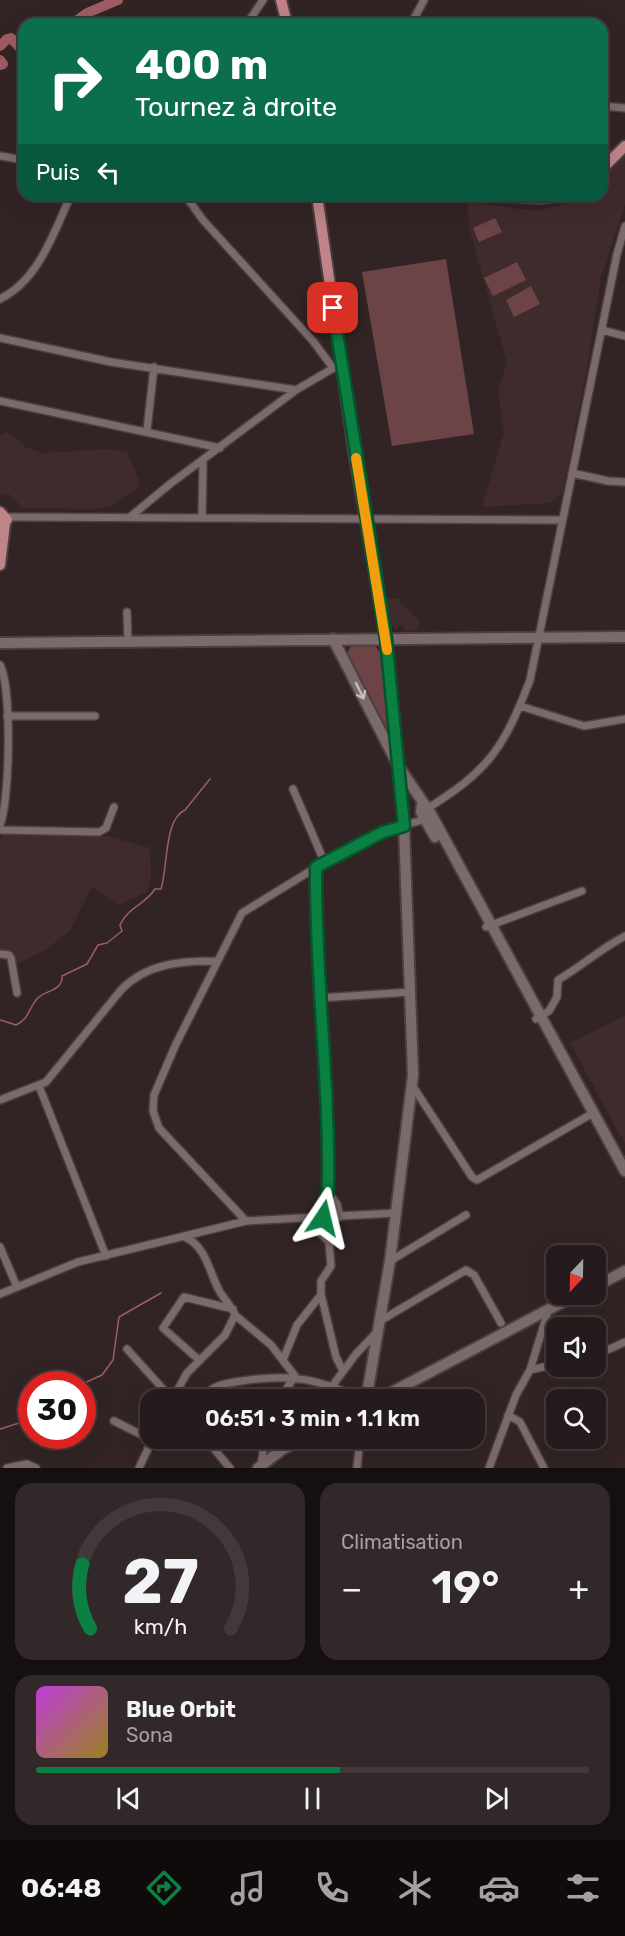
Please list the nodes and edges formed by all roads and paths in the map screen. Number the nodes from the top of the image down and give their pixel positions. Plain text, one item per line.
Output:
1 (263, 0) edge
2 (281, 0) edge
3 (424, 0) edge
4 (251, 18) edge
5 (286, 18) edge
6 (414, 18) edge
7 (608, 107) edge
8 (625, 108) edge
9 (625, 146) edge
10 (0, 156) edge
11 (18, 159) edge
12 (608, 163) edge
13 (68, 201) edge
14 (189, 201) edge
15 (313, 201) edge
16 (318, 201) edge
17 (321, 226) junction
18 (625, 226) edge
19 (0, 299) edge
20 (602, 330) junction
21 (625, 336) edge
22 (0, 338) edge
23 (337, 366) junction
24 (154, 367) junction
25 (296, 390) junction
26 (0, 401) edge
27 (147, 430) junction
28 (220, 448) junction
29 (203, 460) junction
30 (572, 473) junction
31 (625, 482) edge
32 (130, 518) junction
33 (202, 518) junction
34 (365, 519) junction
35 (3, 520) edge
36 (562, 520) junction
37 (0, 565) edge
38 (127, 612) dead end
39 (540, 636) junction
40 (625, 637) edge
41 (333, 639) junction
42 (386, 639) junction
43 (128, 641) junction
44 (2, 642) edge
45 (0, 665) edge
46 (520, 706) junction
47 (7, 716) junction
48 (95, 716) dead end
49 (625, 719) edge
50 (399, 767) junction
51 (293, 789) dead end
52 (114, 807) dead end
53 (424, 811) junction
54 (0, 825) edge
55 (404, 826) junction
56 (0, 830) edge
57 (324, 861) junction
58 (316, 867) junction
59 (582, 891) dead end
60 (488, 926) junction
61 (625, 936) edge
62 (0, 954) edge
63 (216, 961) junction
64 (410, 992) junction
65 (17, 993) dead end
66 (320, 998) junction
67 (538, 1018) junction
68 (412, 1085) junction
69 (39, 1086) junction
70 (0, 1100) edge
71 (591, 1114) junction
72 (625, 1171) edge
73 (625, 1181) edge
74 (328, 1192) junction
75 (396, 1213) junction
76 (466, 1215) dead end
77 (340, 1217) junction
78 (314, 1218) junction
79 (323, 1218) junction
80 (246, 1221) junction
81 (185, 1237) junction
82 (0, 1247) edge
83 (106, 1256) junction
84 (390, 1261) junction
85 (625, 1271) edge
86 (606, 1281) edge
87 (17, 1287) junction
88 (0, 1294) edge
89 (321, 1294) junction
90 (555, 1305) edge
91 (549, 1308) junction
92 (234, 1312) junction
93 (242, 1323) junction
94 (501, 1323) dead end
95 (378, 1327) junction
96 (231, 1328) junction
97 (625, 1342) edge
98 (127, 1349) dead end
99 (606, 1351) edge
100 (200, 1360) junction
101 (283, 1360) junction
102 (546, 1366) edge
103 (530, 1370) junction
104 (343, 1371) junction
105 (295, 1376) junction
106 (333, 1385) junction
107 (163, 1389) edge
108 (178, 1389) edge
109 (212, 1389) edge
110 (286, 1389) edge
111 (342, 1389) edge
112 (367, 1389) edge
113 (398, 1389) edge
114 (508, 1415) junction
115 (114, 1421) dead end
116 (140, 1433) edge
117 (148, 1449) edge
118 (214, 1449) edge
119 (263, 1449) edge
120 (283, 1449) edge
121 (359, 1449) edge
122 (260, 1466) edge
123 (7, 1468) edge
124 (36, 1468) edge
125 (139, 1468) edge
126 (230, 1468) edge
127 (357, 1468) edge
128 (489, 1468) edge
129 (544, 1468) edge

1 - 4 street
2 - 5 main road
3 - 6 street
7 - 8 street
9 - 12 main road
10 - 11 street
13 - 19 street
14 - 23 street
15 - 17 main road
16 - 17 main road
17 - 23 main road
18 - 20 street
20 - 21 street
20 - 30 street
22 - 24 street
23 - 25 street
23 - 34 main road
24 - 25 street
24 - 27 street
25 - 28 street
26 - 27 street
27 - 28 street
28 - 29 street
29 - 32 street
29 - 33 street
30 - 31 street
30 - 36 street
32 - 33 street
32 - 35 street
33 - 34 street
34 - 36 street
34 - 42 main road
35 - 37 main road
36 - 39 street
38 - 43 street
39 - 40 street
39 - 42 street
39 - 46 street
41 - 42 street
41 - 43 street
41 -> 50 street
42 - 50 street
43 - 44 street
45 - 47 street
46 - 49 street
46 - 53 street
47 - 48 street
47 - 54 street
50 - 53 street
50 - 55 street
51 - 57 street
52 - 56 street
53 - 55 street
53 - 60 street
55 - 57 street
55 - 64 street
57 - 58 street
58 - 63 street
58 - 66 street
59 - 60 street
60 - 67 street
61 - 67 street
62 - 65 street
63 - 69 street
63 - 80 street
64 - 66 street
64 - 68 street
66 - 74 street
67 - 71 street
68 - 71 street
68 - 75 street
69 - 70 street
69 - 83 street
71 - 72 street
71 - 73 street
74 - 77 street
74 - 79 street
75 - 77 street
75 - 84 street
76 - 84 street
77 - 79 street
78 - 79 street
78 - 80 street
78 - 89 street
80 - 81 street
81 - 83 street
81 - 92 street
82 - 87 street
83 - 87 street
84 - 95 street
85 - 86 street
87 - 88 street
89 - 101 street
89 - 104 street
90 - 91 street
91 - 103 street
91 - 113 street
92 - 93 street
92 - 96 street
92 - 100 street
93 - 96 street
93 - 101 street
94 - 95 street
95 - 104 street
95 - 112 street
96 - 100 street
97 - 99 street
98 - 107 street
100 - 108 street
101 - 105 street
102 - 103 street
103 - 114 street
104 - 106 street
105 - 106 street
105 - 109 street
105 - 110 street
106 - 111 street
114 - 128 street
114 - 129 street
115 - 116 street
117 - 125 street
118 - 126 street
119 - 122 street
120 - 122 street
121 - 127 street
123 - 124 street

